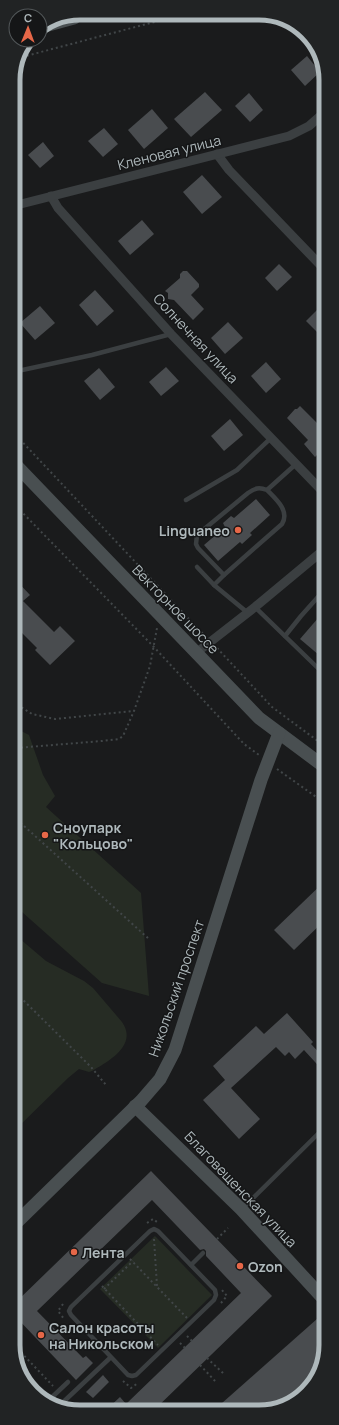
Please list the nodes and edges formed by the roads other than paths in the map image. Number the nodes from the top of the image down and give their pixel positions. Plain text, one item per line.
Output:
1 (319, 117) edge
2 (217, 154) junction
3 (51, 196) junction
4 (20, 204) edge
5 (319, 263) edge
6 (171, 334) junction
7 (20, 370) edge
8 (272, 438) junction
9 (296, 464) junction
10 (20, 469) edge
11 (319, 488) edge
12 (267, 490) junction
13 (186, 500) dead end
14 (319, 554) edge
15 (197, 567) dead end
16 (224, 575) junction
17 (214, 585) junction
18 (319, 595) edge
19 (252, 610) junction
20 (285, 636) junction
21 (196, 653) junction
22 (319, 669) edge
23 (279, 733) junction
24 (319, 763) edge
25 (135, 1106) junction
26 (319, 1133) edge
27 (242, 1209) junction
28 (20, 1219) edge
29 (203, 1254) dead end
30 (191, 1265) junction
31 (319, 1294) edge
32 (111, 1357) junction
33 (68, 1382) dead end
34 (51, 1398) edge
35 (63, 1402) edge

1 - 2 street, Кленовая улица
2 - 3 street, Кленовая улица
2 - 5 street
3 - 4 street, Кленовая улица
3 - 6 street, Солнечная улица
6 - 7 lane
6 - 8 street, Солнечная улица
8 - 9 street, Солнечная улица
8 - 13 lane
9 - 11 street, Солнечная улица
9 - 12 lane
10 - 21 main road, Векторное шоссе
12 - 16 lane
12 - 16 lane
14 - 19 street
15 - 17 lane
16 - 17 lane
17 - 19 lane
18 - 20 lane
19 - 20 lane
19 - 21 street
20 - 22 lane
21 - 23 main road, Векторное шоссе
23 - 24 main road, Векторное шоссе
23 - 25 main road, Никольский проспект
25 - 27 main road, Благовещенская улица
25 - 28 main road, Никольский проспект
26 - 27 lane
27 - 31 main road, Благовещенская улица
29 - 30 lane
30 - 32 lane
30 - 32 lane
32 - 35 lane
33 - 34 lane

